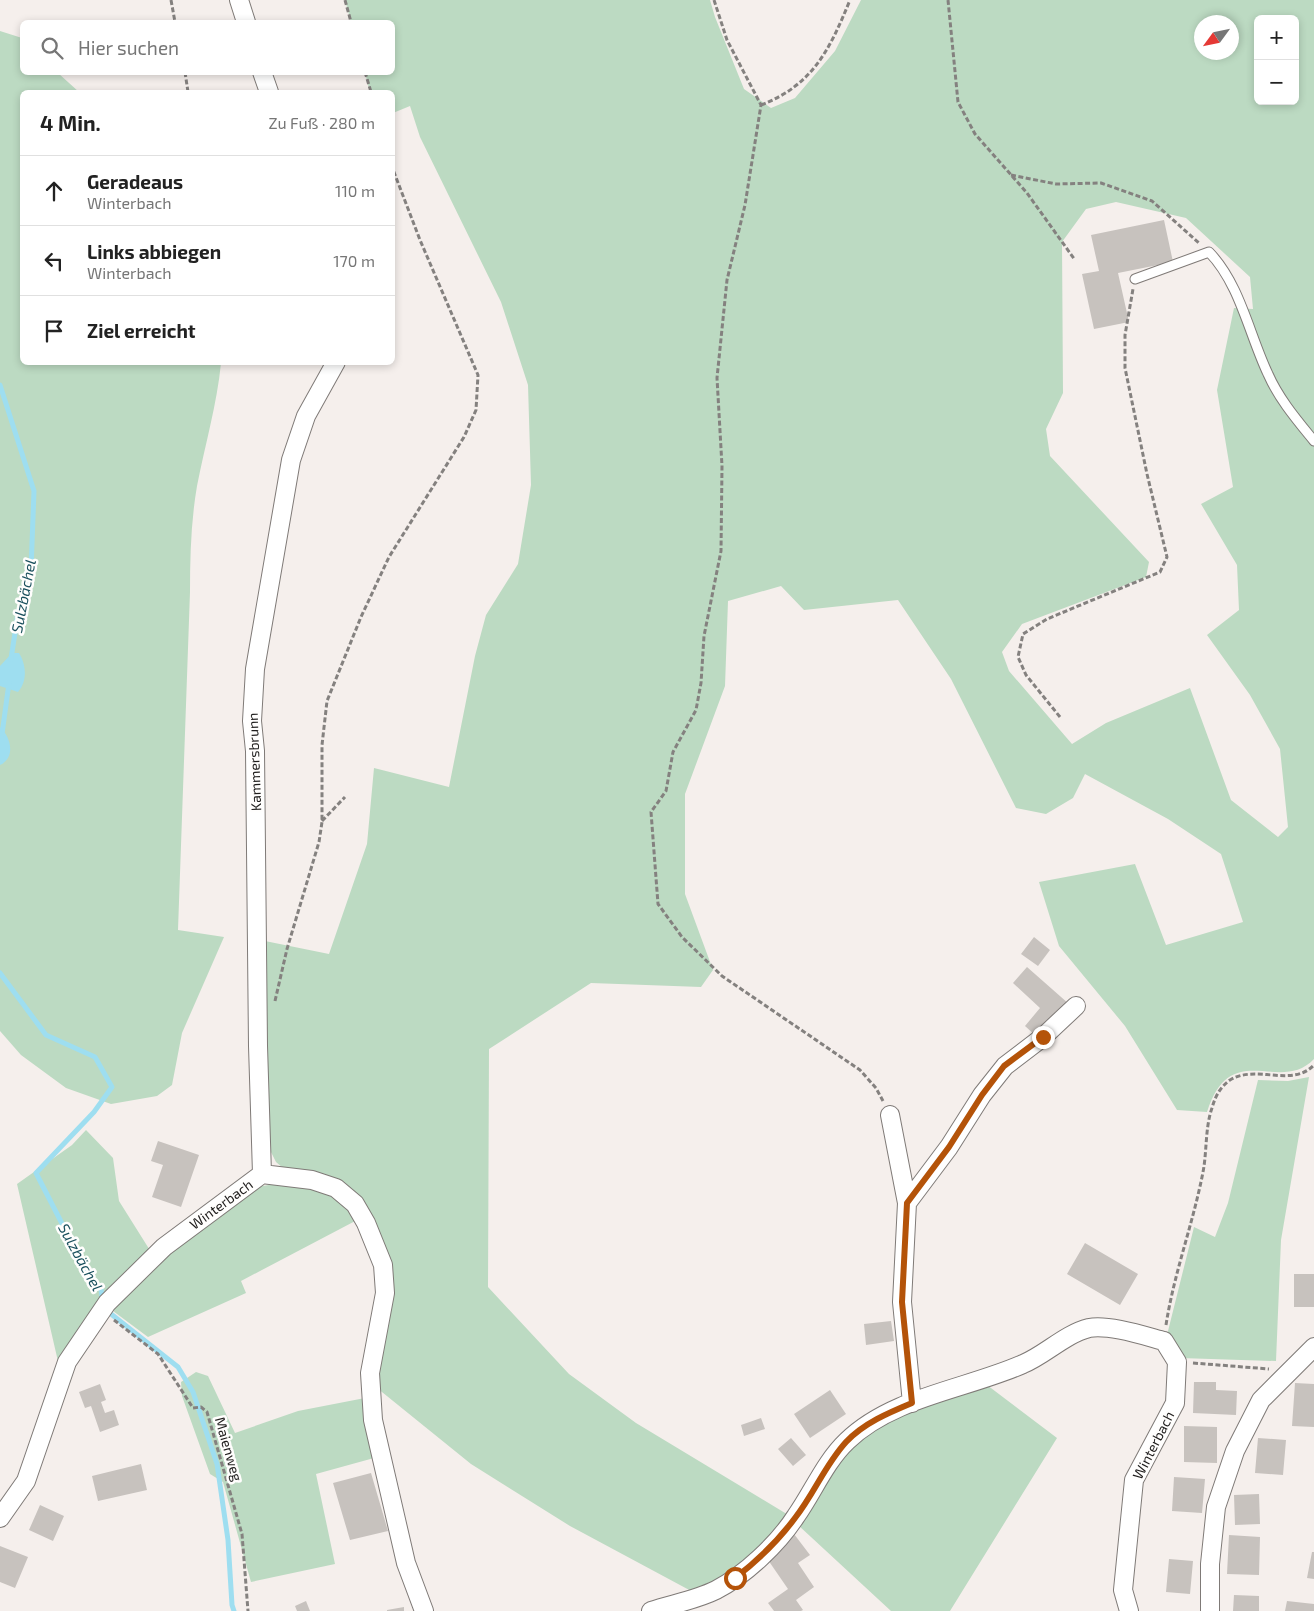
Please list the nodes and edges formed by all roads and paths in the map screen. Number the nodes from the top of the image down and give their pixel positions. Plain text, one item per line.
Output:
1 (171, 0) edge
2 (239, 0) edge
3 (345, 0) edge
4 (714, 0) edge
5 (850, 0) edge
6 (948, 0) edge
7 (176, 20) edge
8 (245, 20) edge
9 (350, 20) edge
10 (185, 75) edge
11 (263, 75) edge
12 (366, 75) edge
13 (188, 90) edge
14 (268, 90) edge
15 (370, 90) edge
16 (761, 105) junction
17 (1011, 174) junction
18 (395, 175) edge
19 (1210, 252) junction
20 (1074, 260) dead end
21 (1135, 279) joint
22 (334, 365) edge
23 (1314, 440) edge
24 (1060, 717) dead end
25 (345, 797) dead end
26 (322, 822) junction
27 (274, 1004) dead end
28 (1076, 1006) dead end
29 (1314, 1065) edge
30 (890, 1115) joint
31 (262, 1174) junction
32 (907, 1203) junction
33 (103, 1308) junction
34 (1164, 1341) junction
35 (1314, 1347) edge
36 (1177, 1362) junction
37 (1289, 1371) junction
38 (912, 1403) junction
39 (0, 1518) edge
40 (248, 1611) edge
41 (424, 1611) edge
42 (651, 1611) edge
43 (1129, 1611) edge
44 (1210, 1611) edge

1 - 7 path
2 - 8 street
3 - 9 path
4 - 16 path
5 - 16 path
6 - 17 path
10 - 13 path
11 - 14 street
12 - 15 path
16 - 30 path
17 - 19 path
17 - 20 path
18 - 26 path
19 - 21 lane
19 - 23 lane
21 - 24 path
22 - 31 street, Kammersbrunn
25 - 26 path
26 - 27 path
28 - 32 street
29 - 34 path
30 - 32 street
31 - 33 street, Winterbach
31 - 41 street, Winterbach
32 - 38 street
33 - 39 street, Winterbach
33 - 40 path, Maienweg
34 - 36 street
34 - 38 street
35 - 37 street
36 - 37 path
36 - 43 street, Winterbach
37 - 44 street
38 - 42 street

